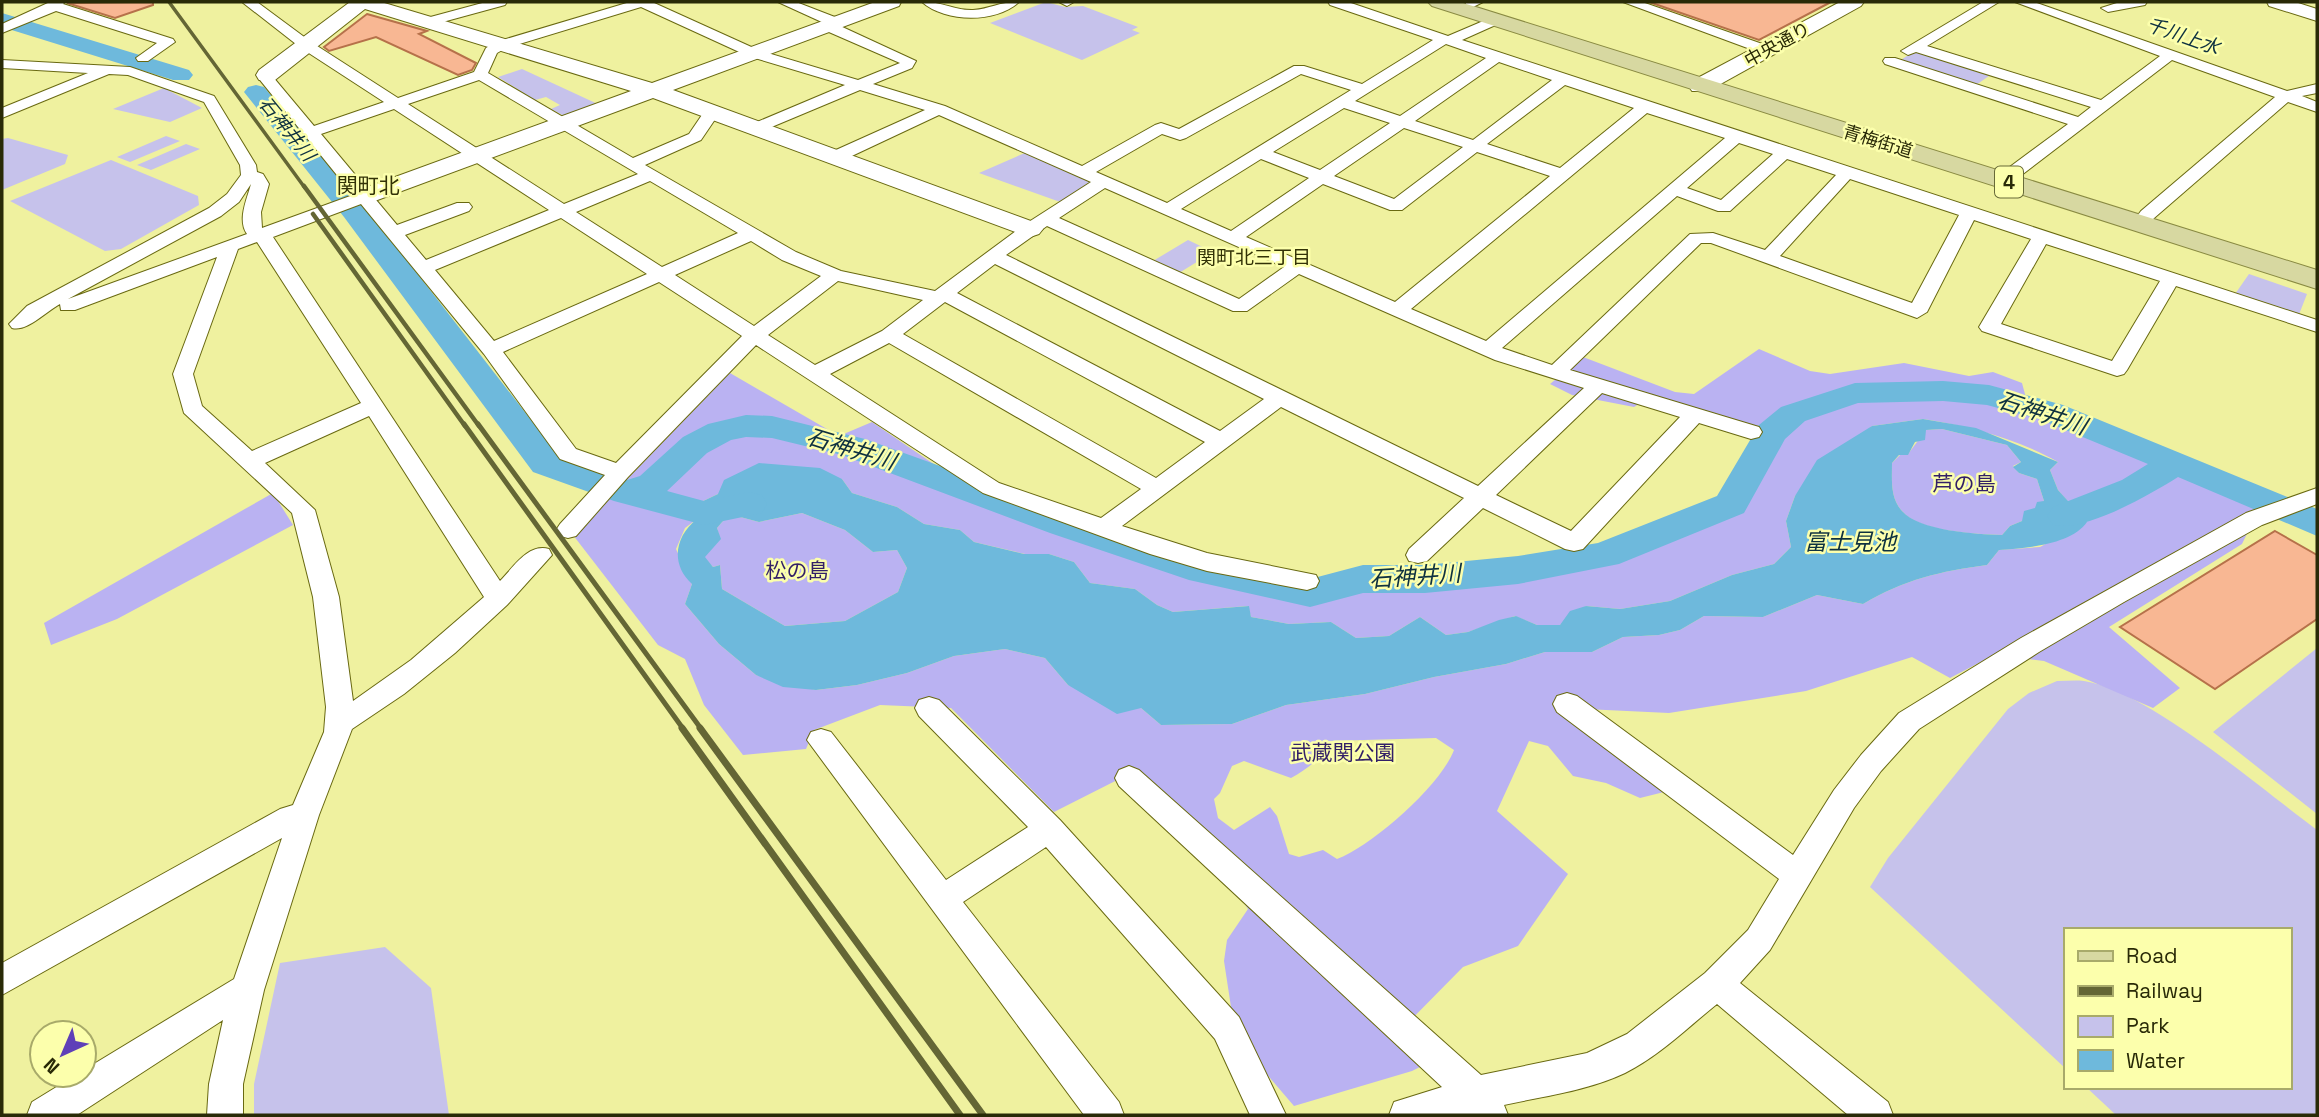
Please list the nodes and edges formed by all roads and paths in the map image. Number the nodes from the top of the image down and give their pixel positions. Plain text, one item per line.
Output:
1 (249, 2) edge
2 (361, 2) edge
3 (500, 2) edge
4 (642, 2) edge
5 (785, 2) edge
6 (892, 2) edge
7 (929, 2) edge
8 (1012, 2) edge
9 (1335, 2) edge
10 (1439, 2) edge
11 (1471, 2) edge
12 (1630, 2) edge
13 (1854, 2) edge
14 (1992, 2) edge
15 (2022, 2) edge
16 (2048, 2) edge
17 (2140, 2) edge
18 (2276, 2) edge
19 (56, 4) edge
20 (2108, 8) dead end
21 (2317, 15) edge
22 (1495, 20) junction
23 (428, 22) junction
24 (831, 24) junction
25 (2, 29) edge
26 (1448, 40) junction
27 (306, 45) junction
28 (501, 45) junction
29 (1398, 47) dead end
30 (1915, 47) junction
31 (1766, 50) junction
32 (753, 53) junction
33 (1421, 54) junction
34 (2170, 55) junction
35 (1497, 57) junction
36 (143, 58) dead end
37 (1380, 61) dead end
38 (10, 64) edge
39 (1400, 67) junction
40 (1664, 69) junction
41 (110, 70) junction
42 (2, 73) edge
43 (2002, 74) junction
44 (267, 75) joint
45 (480, 75) junction
46 (1562, 80) junction
47 (1706, 83) junction
48 (859, 84) junction
49 (1364, 89) junction
50 (1978, 89) junction
51 (652, 90) junction
52 (2304, 93) edge
53 (1343, 102) junction
54 (396, 104) junction
55 (2105, 106) junction
56 (1645, 107) junction
57 (2317, 107) edge
58 (939, 109) junction
59 (712, 112) junction
60 (2, 113) edge
61 (1402, 122) junction
62 (564, 123) junction
63 (2082, 123) junction
64 (756, 128) junction
65 (310, 132) junction
66 (1250, 135) dead end
67 (1737, 136) junction
68 (1474, 145) junction
69 (1268, 149) junction
70 (1785, 152) junction
71 (477, 155) junction
72 (1220, 156) dead end
73 (833, 158) junction
74 (635, 163) junction
75 (1242, 164) junction
76 (1081, 173) junction
77 (1847, 173) junction
78 (2012, 173) junction
79 (653, 174) junction
80 (249, 175) junction
81 (1563, 175) junction
82 (1322, 177) junction
83 (1103, 182) junction
84 (1675, 190) junction
85 (360, 198) junction
86 (463, 207) dead end
87 (1167, 210) junction
88 (562, 212) junction
89 (1969, 213) junction
90 (2147, 215) junction
91 (1038, 224) junction
92 (393, 233) junction
93 (752, 234) junction
94 (261, 235) junction
95 (2041, 237) junction
96 (1231, 239) junction
97 (230, 247) junction
98 (995, 257) junction
99 (1768, 258) junction
100 (1297, 267) junction
101 (423, 268) junction
102 (2317, 268) edge
103 (661, 274) junction
104 (835, 275) junction
105 (2171, 279) junction
106 (2317, 280) edge
107 (941, 296) junction
108 (1397, 310) junction
109 (2317, 326) edge
110 (10, 327) edge
111 (755, 335) junction
112 (889, 335) junction
113 (491, 350) junction
114 (1488, 350) junction
115 (814, 374) junction
116 (1554, 374) junction
117 (1597, 387) junction
118 (1280, 397) junction
119 (374, 405) junction
120 (1694, 415) junction
121 (1751, 432) dead end
122 (1221, 441) junction
123 (250, 461) junction
124 (612, 482) junction
125 (1157, 488) junction
126 (2317, 496) edge
127 (1482, 497) junction
128 (1104, 528) junction
129 (568, 530) dead end
130 (540, 555) dead end
131 (1418, 555) dead end
132 (1307, 581) dead end
133 (498, 599) junction
134 (1567, 704) dead end
135 (929, 708) dead end
136 (340, 723) junction
137 (821, 740) dead end
138 (1129, 778) dead end
139 (304, 815) junction
140 (1049, 829) junction
141 (1799, 877) junction
142 (942, 899) junction
143 (2, 980) edge
144 (1717, 984) junction
145 (247, 990) junction
146 (1483, 1104) edge
147 (45, 1115) edge
148 (225, 1115) edge
149 (1106, 1115) edge
150 (1268, 1115) edge
151 (1407, 1115) edge
152 (1875, 1115) edge

1 - 27 street
2 - 23 street
2 - 27 street
3 - 23 street
4 - 28 street
4 - 32 street
5 - 24 street
6 - 24 street
7 - 8 street
9 - 26 street
10 - 22 main road, 青梅街道 / 4
11 - 40 main road, 青梅街道 / 4
12 - 31 street
13 - 31 street, 中央通り
14 - 30 street
15 - 34 street
16 - 52 street
17 - 20 street
18 - 21 street
19 - 25 street
19 - 36 street
22 - 26 street
22 - 40 main road, 青梅街道 / 4
23 - 28 street
24 - 32 street
24 - 48 street
26 - 33 street
26 - 35 street
27 - 44 street
27 - 54 street
28 - 45 street
28 - 51 street
29 - 33 street
30 - 43 street
30 - 50 street
31 - 47 street, 中央通り
32 - 48 street
32 - 51 street
33 - 39 street
34 - 52 street
34 - 55 street
35 - 46 street
35 - 61 street
37 - 39 street
38 - 41 street
38 - 42 street
39 - 49 street
40 - 47 main road, 青梅街道 / 4
41 - 60 street
41 - 80 street
43 - 50 street
43 - 55 street
44 - 65 street
45 - 54 street
45 - 62 street
46 - 56 street
46 - 68 street
47 - 78 main road, 青梅街道 / 4
47 - 106 main road, 青梅街道 / 4
48 - 58 street
48 - 64 street
49 - 53 street
49 - 76 street
50 - 63 street
51 - 59 street
51 - 62 street
52 - 57 street
52 - 90 street
53 - 61 street
53 - 69 street
54 - 65 street
54 - 71 street
55 - 63 street
56 - 67 street
56 - 81 street
58 - 73 street
58 - 76 street
59 - 64 street
59 - 74 street
61 - 68 street
61 - 82 street
62 - 71 street
62 - 74 street
63 - 78 street
64 - 73 street
65 - 85 street
66 - 69 street
67 - 70 street
67 - 84 street
68 - 81 street
68 - 82 street
69 - 75 street
69 - 82 street
70 - 77 street
70 - 84 street
71 - 85 street
71 - 88 street
72 - 75 street
73 - 91 street
74 - 79 street
75 - 87 street
76 - 83 street
77 - 89 street
77 - 99 street
78 - 90 main road, 青梅街道 / 4
79 - 88 street
79 - 93 street
80 - 94 street
80 - 110 street
81 - 108 street
82 - 96 street
83 - 87 street
83 - 91 street
84 - 114 street
85 - 92 street
85 - 94 street
86 - 92 street
87 - 96 street
88 - 101 street
88 - 103 street
89 - 95 street
89 - 99 street
90 - 102 main road, 青梅街道 / 4
91 - 98 street
91 - 100 street
92 - 101 street
93 - 103 street
93 - 104 street
94 - 97 street
94 - 119 street
95 - 105 street
95 - 105 street
96 - 100 street
97 - 110 street
97 - 123 street
98 - 107 street
98 - 118 street
99 - 116 street
100 - 108 street
101 - 113 street
103 - 111 street
103 - 113 street
104 - 107 street
104 - 111 street
105 - 109 street
107 - 112 street
107 - 122 street
108 - 114 street
111 - 115 street
111 - 124 street
112 - 115 street
112 - 125 street
113 - 124 street
114 - 116 street
115 - 128 street
116 - 117 street
117 - 120 street
117 - 127 street
118 - 122 street
118 - 127 street
119 - 123 street
119 - 133 street
120 - 121 street
120 - 127 street
122 - 125 street
123 - 136 street
124 - 129 street
125 - 128 street
126 - 141 street
127 - 131 street
128 - 132 street
130 - 133 street
133 - 136 street
134 - 141 street
135 - 140 street
136 - 139 street
137 - 142 street
138 - 146 street
139 - 143 street
139 - 145 street
140 - 142 street
140 - 150 street
141 - 144 street
142 - 149 street
144 - 146 street
144 - 152 street
145 - 147 street
145 - 148 street
146 - 151 street

